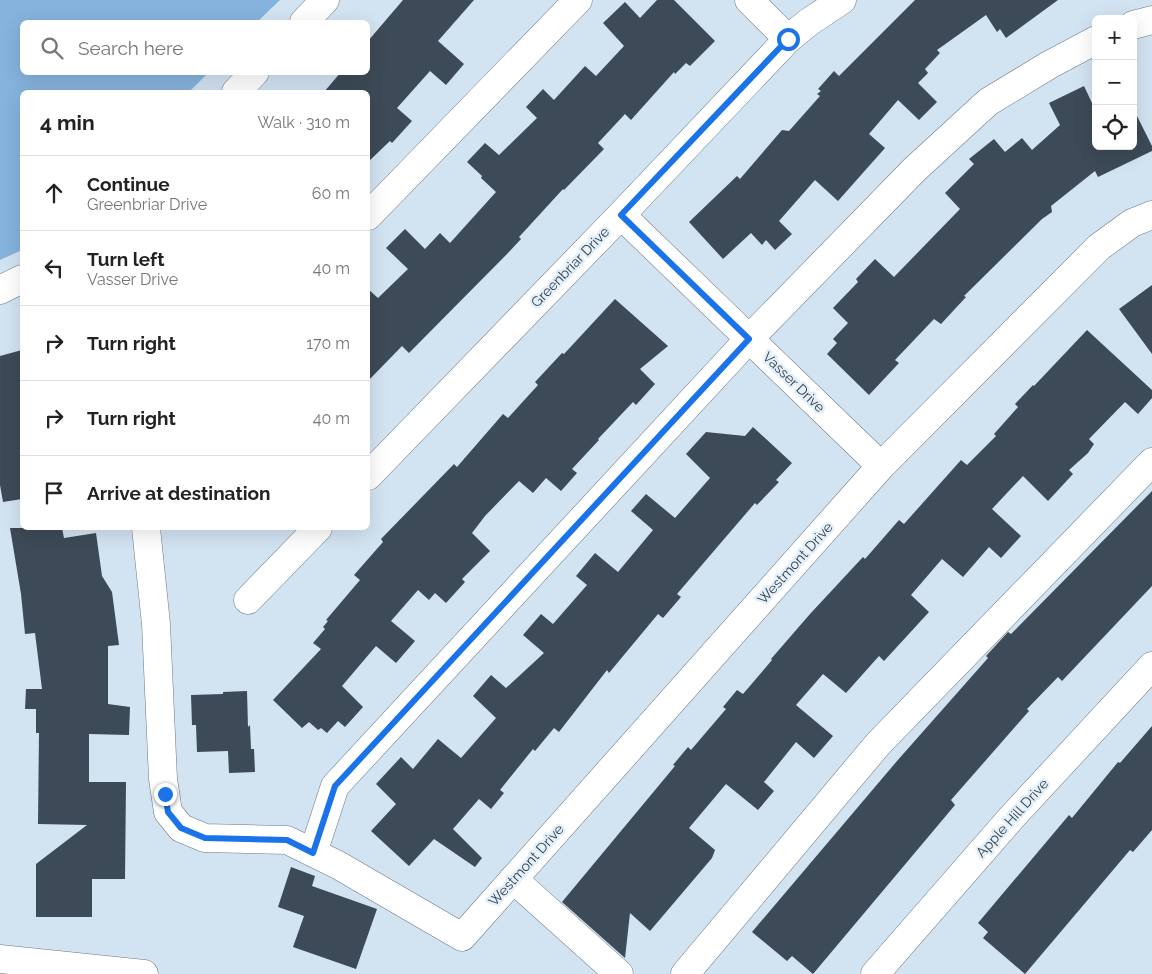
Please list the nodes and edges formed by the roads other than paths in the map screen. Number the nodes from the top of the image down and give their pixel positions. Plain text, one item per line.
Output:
1 (325, 0) edge
2 (578, 0) edge
3 (749, 0) edge
4 (842, 0) edge
5 (306, 20) edge
6 (1152, 20) edge
7 (1137, 25) edge
8 (788, 39) junction
9 (1092, 42) edge
10 (252, 75) edge
11 (238, 90) edge
12 (370, 214) edge
13 (621, 215) junction
14 (1152, 215) edge
15 (20, 281) edge
16 (0, 290) edge
17 (749, 339) junction
18 (1152, 462) edge
19 (880, 466) junction
20 (370, 474) edge
21 (146, 530) edge
22 (316, 530) edge
23 (248, 600) dead end
24 (1152, 666) edge
25 (313, 853) junction
26 (513, 880) junction
27 (0, 959) edge
28 (144, 974) edge
29 (619, 974) edge
30 (685, 974) edge
31 (875, 974) edge

1 - 5 street
2 - 12 street
3 - 8 street
4 - 8 street, Greenbriar Drive
6 - 7 street
8 - 13 street, Greenbriar Drive
9 - 17 street
10 - 11 street
13 - 17 street, Vasser Drive
13 - 20 street, Greenbriar Drive
14 - 19 street, Westmont Drive
15 - 16 street
17 - 19 street, Vasser Drive
17 - 25 street
18 - 30 street
19 - 26 street, Westmont Drive
21 - 25 street
22 - 23 street
24 - 31 street, Apple Hill Drive
25 - 26 street, Westmont Drive
26 - 29 street
27 - 28 street

